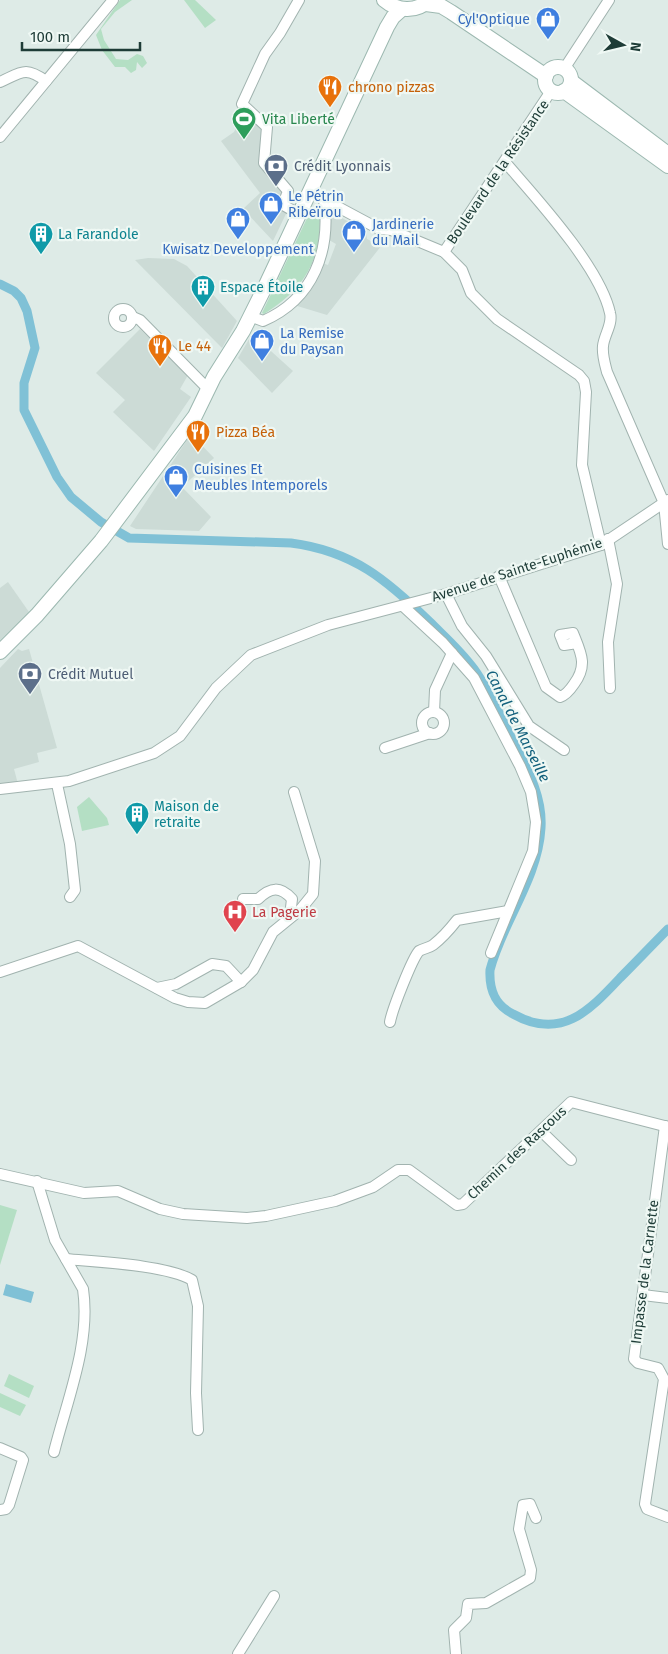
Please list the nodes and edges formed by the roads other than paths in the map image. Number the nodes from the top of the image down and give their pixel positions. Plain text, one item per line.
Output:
1 (113, 0) edge
2 (299, 0) edge
3 (450, 0) edge
4 (609, 0) edge
5 (385, 1) edge
6 (427, 2) edge
7 (402, 9) junction
8 (378, 46) junction
9 (558, 80) junction
10 (46, 81) junction
11 (0, 82) edge
12 (0, 137) edge
13 (668, 154) edge
14 (505, 162) junction
15 (668, 166) edge
16 (310, 192) junction
17 (324, 199) junction
18 (299, 214) junction
19 (444, 252) junction
20 (250, 316) junction
21 (132, 320) dead end
22 (210, 388) junction
23 (666, 502) edge
24 (604, 542) junction
25 (668, 544) edge
26 (499, 576) junction
27 (446, 594) junction
28 (408, 605) junction
29 (28, 624) junction
30 (577, 643) dead end
31 (0, 652) edge
32 (452, 652) junction
33 (0, 660) edge
34 (610, 688) dead end
35 (434, 712) junction
36 (430, 733) junction
37 (385, 748) dead end
38 (564, 750) dead end
39 (57, 784) junction
40 (0, 789) edge
41 (294, 792) dead end
42 (70, 897) dead end
43 (243, 899) dead end
44 (508, 911) junction
45 (290, 916) junction
46 (491, 953) dead end
47 (0, 972) edge
48 (241, 982) junction
49 (157, 988) junction
50 (390, 1022) dead end
51 (666, 1127) edge
52 (541, 1132) junction
53 (571, 1160) dead end
54 (0, 1174) edge
55 (37, 1181) junction
56 (66, 1259) junction
57 (643, 1295) junction
58 (668, 1298) edge
59 (198, 1430) dead end
60 (0, 1448) edge
61 (54, 1452) dead end
62 (0, 1510) edge
63 (668, 1517) edge
64 (536, 1518) dead end
65 (274, 1596) dead end
66 (238, 1654) edge
67 (456, 1654) edge

1 - 10 street
2 - 18 street
3 - 9 street
4 - 9 street, Boulevard de la Résistance
5 - 7 street
5 - 8 street
6 - 7 street
6 - 9 street
7 - 8 street
8 - 16 street
9 - 13 street
9 - 14 street, Boulevard de la Résistance
9 - 15 street
10 - 11 street
10 - 12 street
14 - 19 street, Boulevard de la Résistance
14 - 23 street
16 - 17 street
16 - 18 street
17 - 19 street
17 - 20 street
18 - 20 street
19 - 24 street
20 - 22 street
21 - 22 street
22 - 29 street
23 - 24 street, Avenue de Sainte-Euphémie
23 - 25 street
24 - 26 street, Avenue de Sainte-Euphémie
24 - 34 street
26 - 27 street, Avenue de Sainte-Euphémie
26 - 30 street
27 - 28 street, Avenue de Sainte-Euphémie
27 - 38 street
28 - 32 street
28 - 39 street, Avenue de Sainte-Euphémie
29 - 31 street
29 - 33 street
32 - 35 street
32 - 44 street
35 - 36 street
35 - 36 street
36 - 37 street
39 - 40 street, Avenue de Sainte-Euphémie
39 - 42 street
41 - 45 street
43 - 45 street
44 - 46 street
44 - 50 street
45 - 48 street
47 - 49 street
48 - 49 street
48 - 49 street
51 - 52 street, Chemin des Rascous
51 - 57 street, Impasse de la Carnette
52 - 53 street
52 - 55 street, Chemin des Rascous
54 - 55 street, Chemin des Rascous
55 - 56 street
56 - 59 street
56 - 61 street
57 - 58 street
57 - 63 street, Impasse de la Carnette
60 - 62 street
64 - 67 street
65 - 66 street

